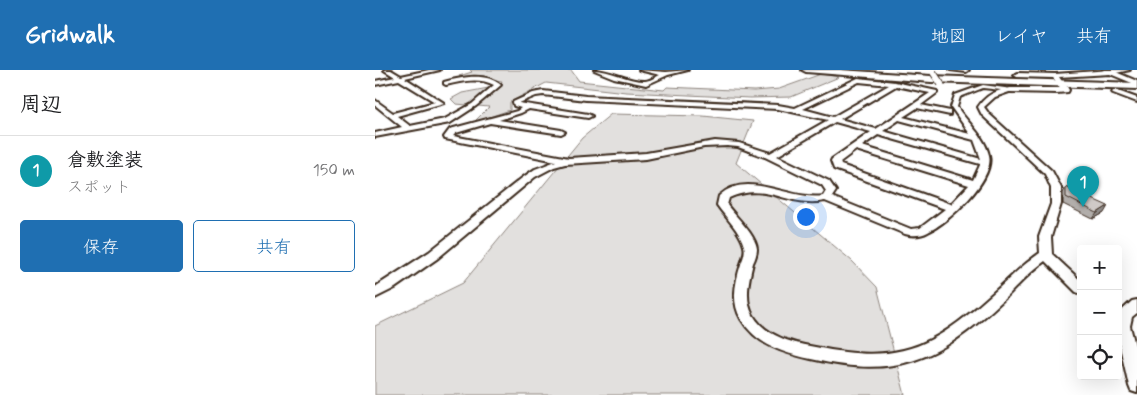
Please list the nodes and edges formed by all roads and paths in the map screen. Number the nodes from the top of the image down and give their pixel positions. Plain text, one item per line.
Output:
1 (387, 70) edge
2 (437, 70) edge
3 (597, 70) edge
4 (642, 70) edge
5 (685, 70) edge
6 (805, 70) edge
7 (953, 70) edge
8 (966, 70) edge
9 (1126, 70) edge
10 (932, 71) edge
11 (1107, 72) edge
12 (666, 74) junction
13 (1017, 75) dead end
14 (400, 78) junction
15 (1058, 80) junction
16 (446, 82) dead end
17 (375, 83) edge
18 (895, 84) junction
19 (1137, 85) edge
20 (1010, 90) junction
21 (935, 92) junction
22 (1115, 92) dead end
23 (1137, 100) edge
24 (375, 102) edge
25 (915, 105) junction
26 (527, 107) junction
27 (796, 110) junction
28 (947, 113) dead end
29 (393, 115) junction
30 (588, 116) dead end
31 (898, 118) junction
32 (836, 119) junction
33 (488, 121) junction
34 (409, 129) junction
35 (878, 131) junction
36 (561, 132) dead end
37 (375, 135) edge
38 (975, 138) junction
39 (855, 148) junction
40 (769, 157) junction
41 (567, 160) junction
42 (985, 163) junction
43 (975, 184) junction
44 (826, 198) junction
45 (953, 209) junction
46 (1046, 255) junction
47 (1077, 285) edge
48 (375, 293) edge
49 (1137, 305) edge
50 (1122, 322) edge
51 (1122, 328) edge
52 (1137, 386) edge

1 - 14 street
2 - 14 street
3 - 12 street
4 - 12 street
5 - 12 street
6 - 15 main road
7 - 8 street
9 - 11 main road
10 - 21 street, bridge
11 - 15 street
11 - 19 street
13 - 15 street
14 - 17 street
14 - 29 street
15 - 19 main road
15 - 20 street
16 - 34 street
18 - 21 street
18 - 27 street
18 - 32 street
20 - 38 street
20 - 46 street
21 - 25 street
22 - 23 street
24 - 29 street
25 - 28 street
25 - 31 street
26 - 27 street
26 - 30 street
26 - 33 street
27 - 32 street
29 - 34 street
31 - 35 street
31 - 38 street
32 - 35 street
32 - 40 street
33 - 36 street
33 - 41 street
34 - 37 street
35 - 39 street
35 - 42 street
38 - 42 street
39 - 43 street
39 - 45 street
40 - 41 street
40 - 44 street
41 - 48 street
42 - 43 street
43 - 45 street
44 - 45 street
44 - 46 street
46 - 47 street
49 - 50 street
51 - 52 street

